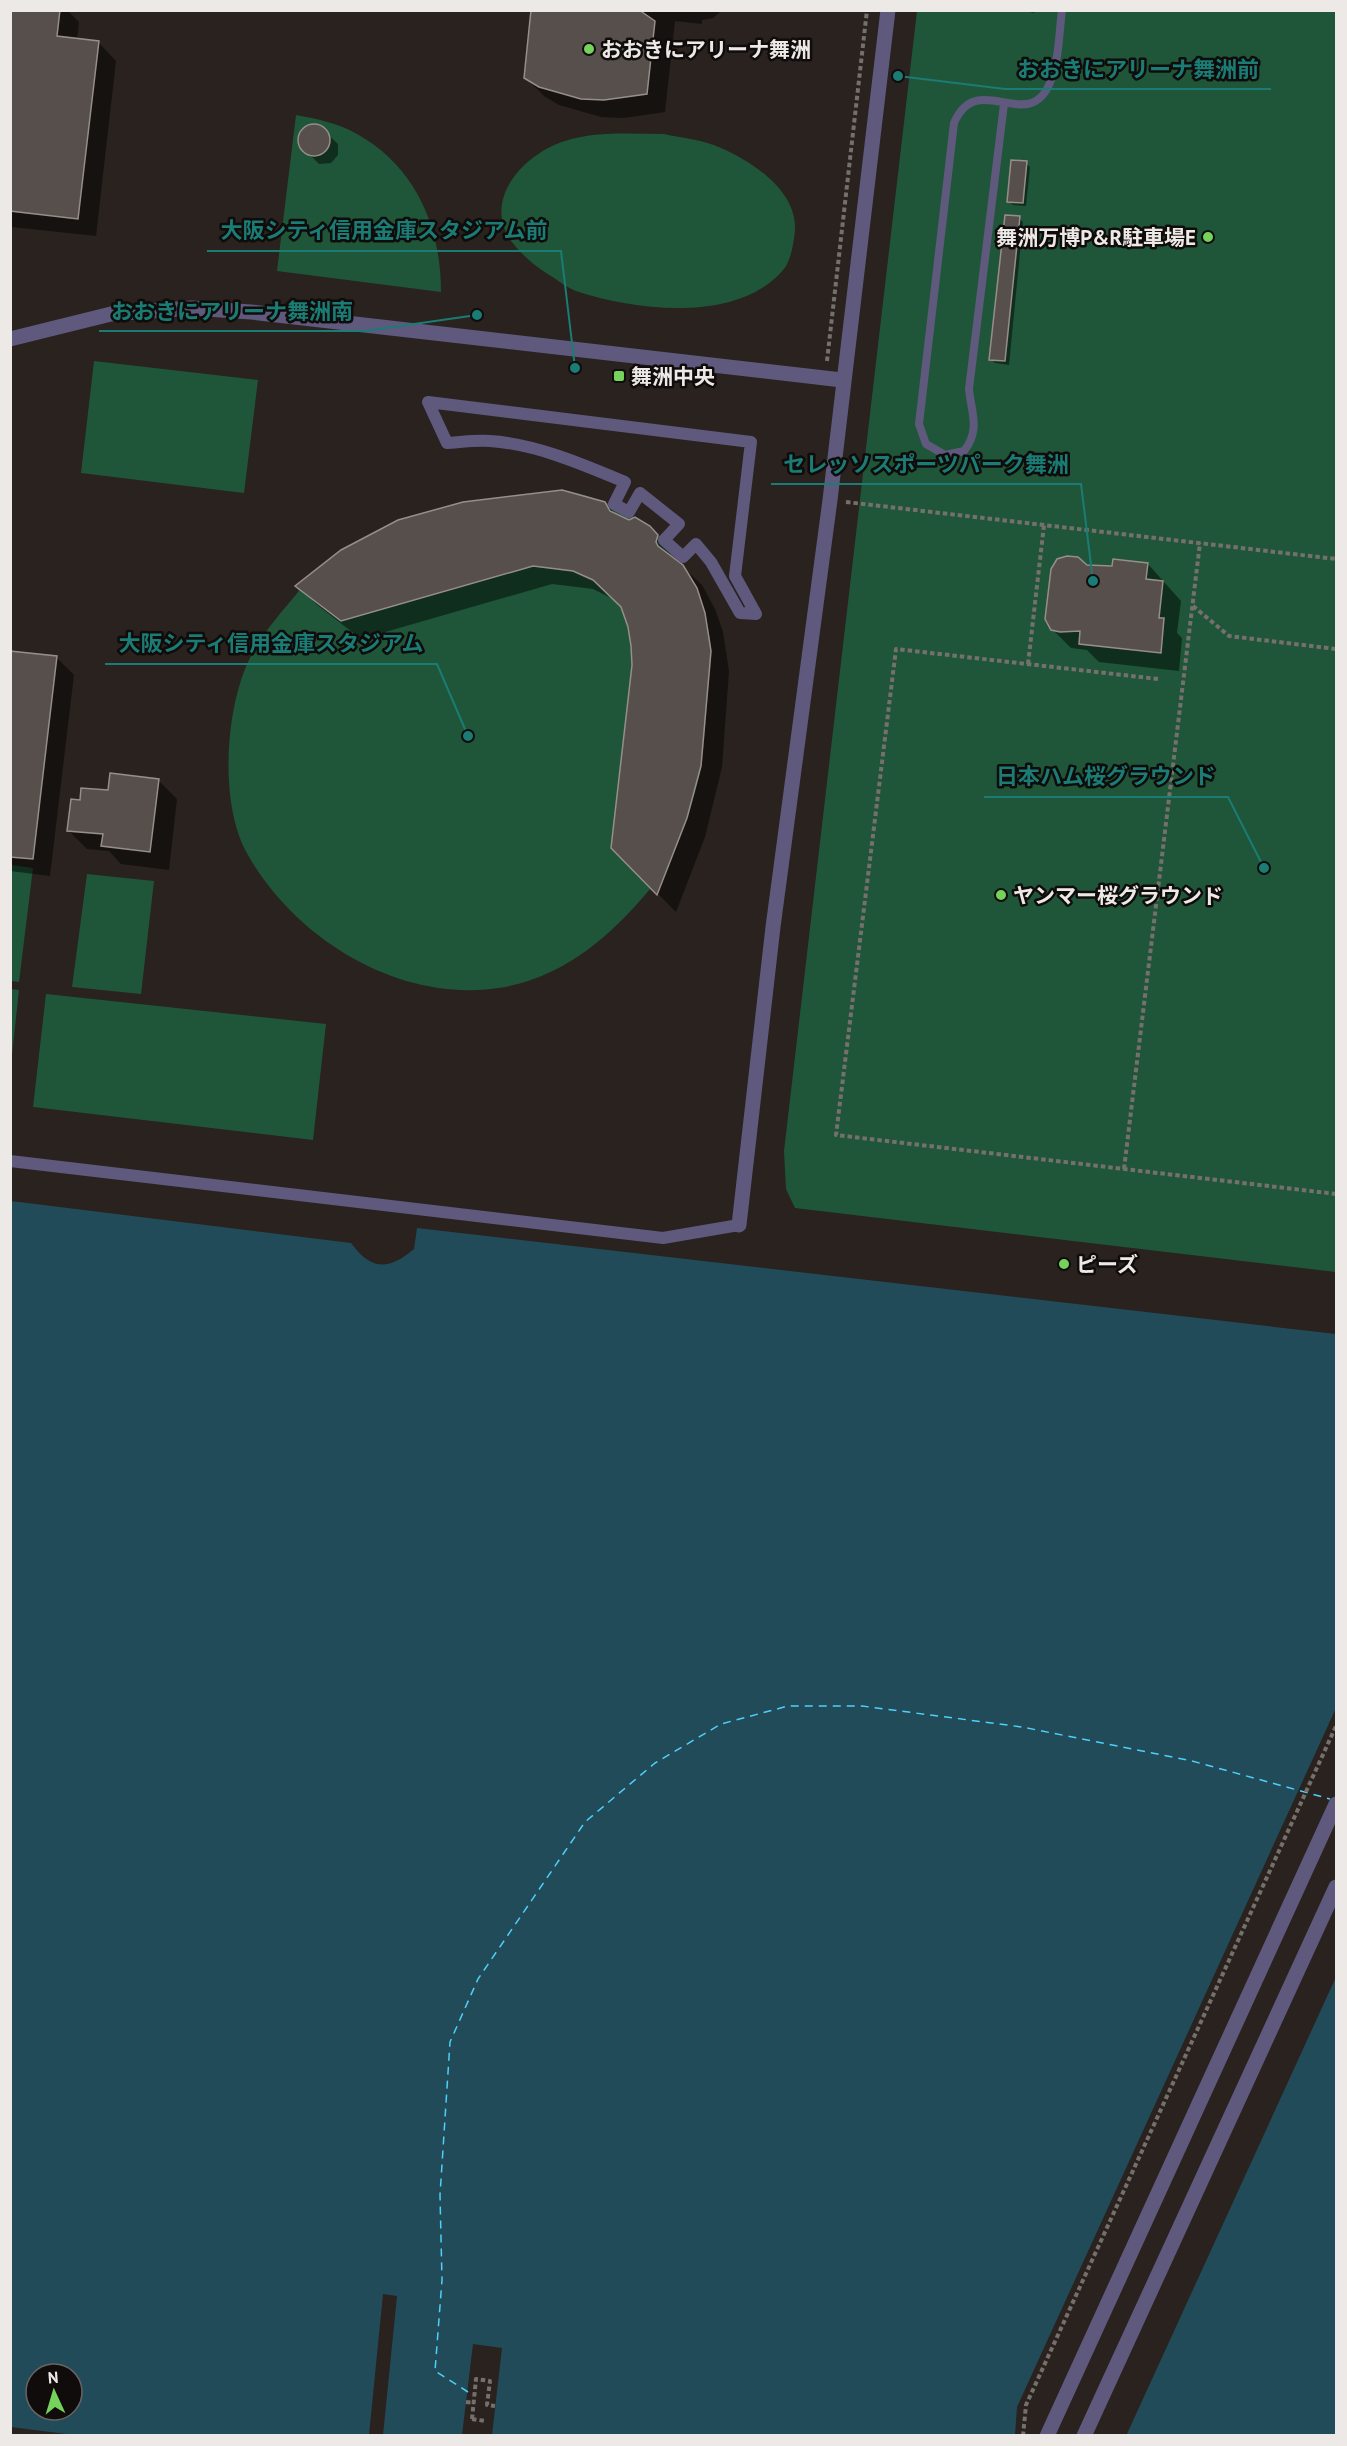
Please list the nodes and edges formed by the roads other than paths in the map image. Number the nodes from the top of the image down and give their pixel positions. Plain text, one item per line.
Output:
1 (888, 10) edge
2 (1062, 10) edge
3 (1004, 104) junction
4 (10, 339) edge
5 (842, 380) junction
6 (640, 493) joint
7 (10, 1161) edge
8 (739, 1226) joint
9 (1336, 1804) edge
10 (1336, 1887) edge
11 (1047, 2436) edge
12 (1084, 2436) edge

1 - 5 street
2 - 3 lane
3 - 3 lane
4 - 5 street
5 - 8 street
6 - 6 street
7 - 8 street
9 - 11 street
10 - 12 street

